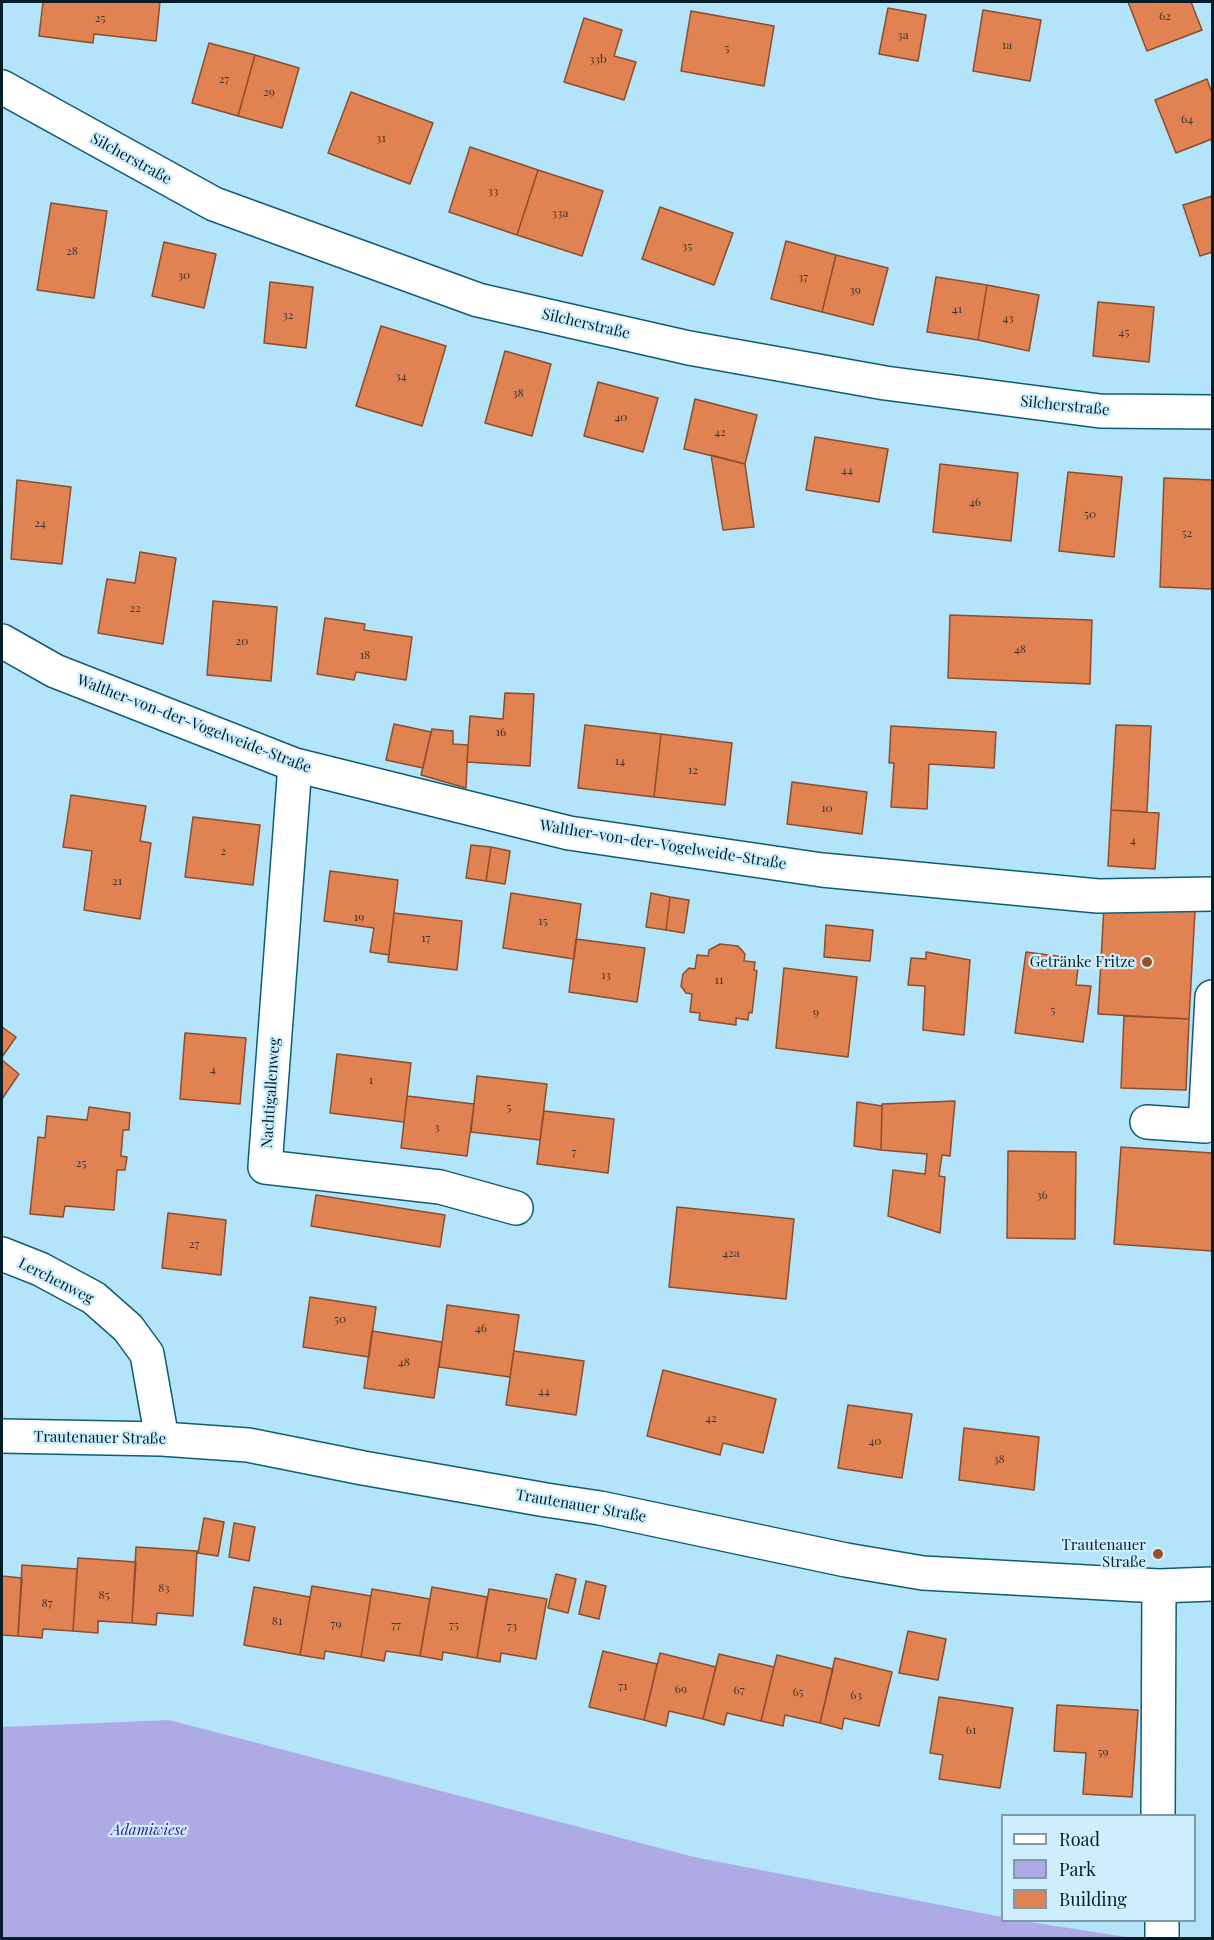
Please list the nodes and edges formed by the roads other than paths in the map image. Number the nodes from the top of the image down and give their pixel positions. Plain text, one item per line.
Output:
1 (2, 87) edge
2 (1212, 412) edge
3 (2, 641) edge
4 (295, 765) junction
5 (1212, 894) edge
6 (1212, 998) edge
7 (1147, 1122) dead end
8 (516, 1208) dead end
9 (2, 1254) edge
10 (2, 1436) edge
11 (162, 1439) junction
12 (1212, 1584) edge
13 (1159, 1586) junction
14 (1158, 1814) edge
15 (1162, 1922) edge
16 (1162, 1938) edge

1 - 2 street, Silcherstraße
3 - 4 street, Walther-von-der-Vogelweide-Straße
4 - 5 street, Walther-von-der-Vogelweide-Straße
4 - 8 street, Nachtigallenweg
6 - 7 street
9 - 11 street, Lerchenweg
10 - 11 street, Trautenauer Straße
11 - 13 street, Trautenauer Straße
12 - 13 street, Trautenauer Straße
13 - 14 street
15 - 16 street

